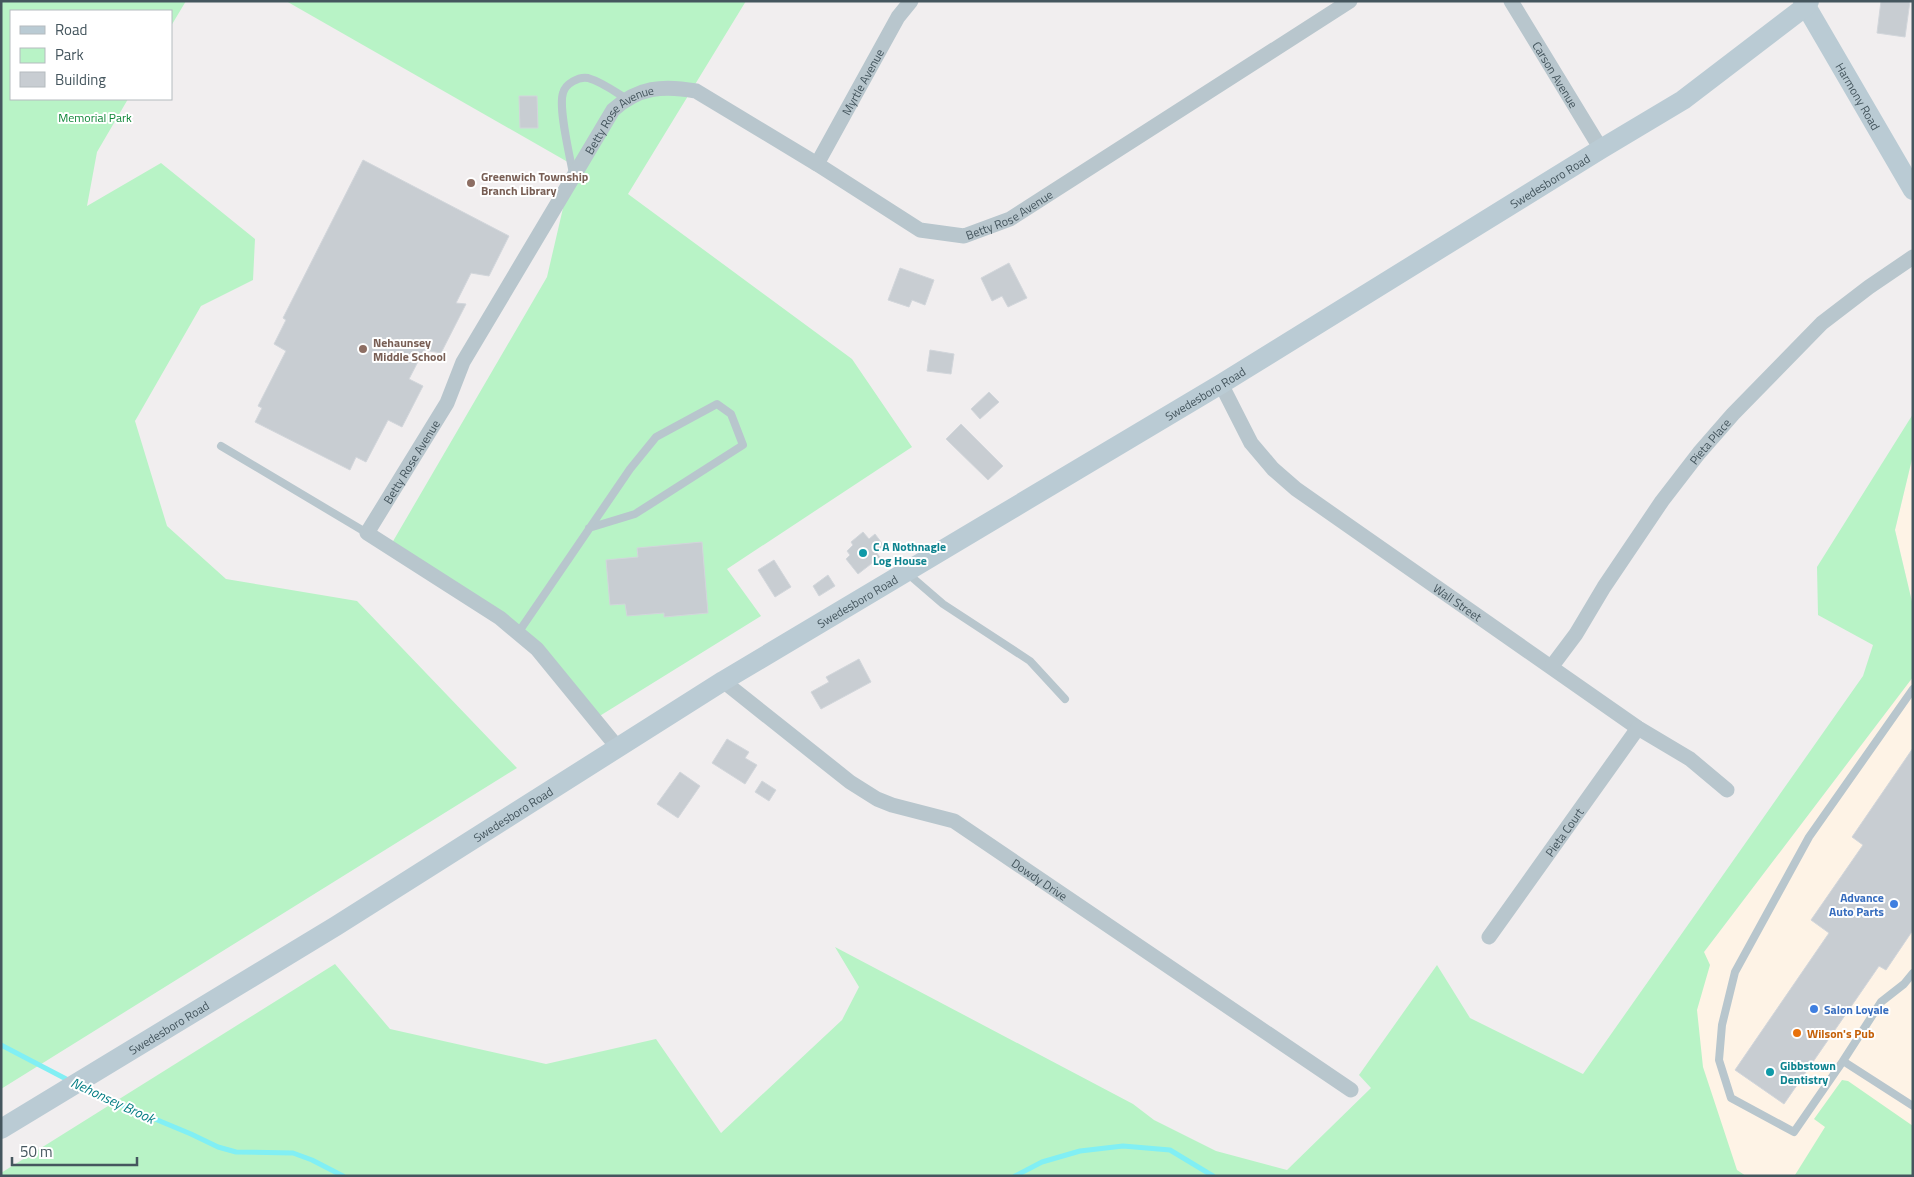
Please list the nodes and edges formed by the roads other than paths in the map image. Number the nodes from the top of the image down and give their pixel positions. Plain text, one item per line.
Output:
1 (911, 1) edge
2 (1350, 1) edge
3 (1511, 1) edge
4 (1806, 3) edge
5 (626, 98) junction
6 (1601, 149) junction
7 (818, 164) junction
8 (574, 176) junction
9 (1913, 190) edge
10 (1913, 257) edge
11 (1221, 384) junction
12 (221, 446) dead end
13 (589, 528) junction
14 (368, 533) junction
15 (906, 572) junction
16 (518, 633) junction
17 (1552, 666) junction
18 (723, 681) junction
19 (1913, 688) edge
20 (1065, 699) dead end
21 (1638, 728) junction
22 (618, 748) junction
23 (1726, 790) dead end
24 (1488, 937) dead end
25 (1913, 973) edge
26 (1843, 1061) junction
27 (1351, 1090) dead end
28 (1913, 1106) edge
29 (1, 1129) edge

1 - 7 street, Myrtle Avenue
2 - 7 street, Betty Rose Avenue
3 - 6 street, Carson Avenue
4 - 6 main road, Swedesboro Road
4 - 9 main road, Harmony Road
5 - 7 street, Betty Rose Avenue
5 - 8 street, Betty Rose Avenue
5 - 8 lane
6 - 11 main road, Swedesboro Road
8 - 14 street, Betty Rose Avenue
10 - 17 street, Pieta Place
11 - 15 main road, Swedesboro Road
11 - 17 street, Wall Street
12 - 14 lane
13 - 13 lane
13 - 16 lane
14 - 16 street
15 - 18 main road, Swedesboro Road
15 - 20 lane
16 - 22 street
17 - 21 street, Wall Street
18 - 22 main road, Swedesboro Road
18 - 27 street, Dowdy Drive
19 - 26 lane
21 - 23 street, Wall Street
21 - 24 street, Pieta Court
22 - 29 main road, Swedesboro Road
25 - 26 lane
26 - 28 lane

